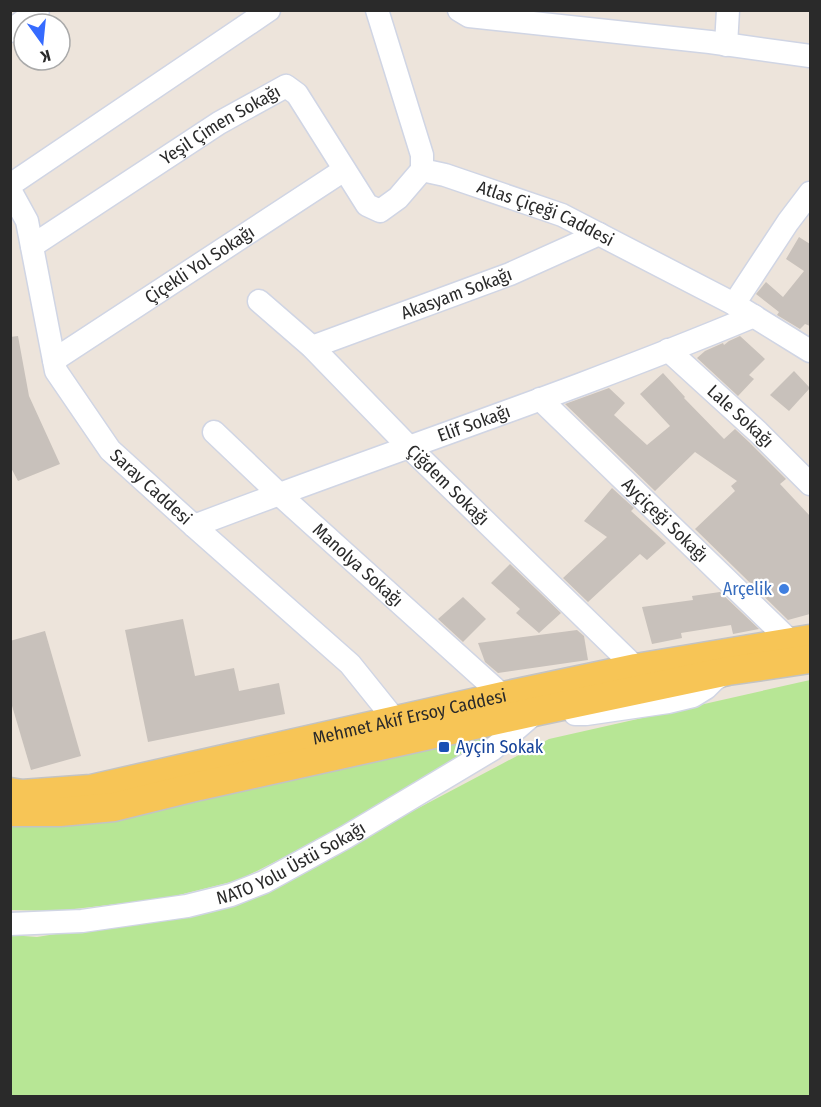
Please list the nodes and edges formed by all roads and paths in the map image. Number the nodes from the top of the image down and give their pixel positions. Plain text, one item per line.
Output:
1 (38, 10) edge
2 (269, 10) edge
3 (376, 10) edge
4 (459, 10) edge
5 (728, 10) edge
6 (10, 31) edge
7 (726, 45) junction
8 (810, 56) edge
9 (344, 170) junction
10 (422, 170) junction
11 (10, 185) edge
12 (10, 190) edge
13 (810, 193) edge
14 (599, 234) junction
15 (32, 246) junction
16 (259, 301) dead end
17 (734, 304) junction
18 (754, 316) junction
19 (312, 347) junction
20 (668, 350) junction
21 (810, 351) edge
22 (54, 360) junction
23 (540, 399) junction
24 (214, 432) dead end
25 (410, 448) junction
26 (810, 484) edge
27 (279, 494) junction
28 (194, 526) junction
29 (804, 646) edge
30 (636, 668) junction
31 (503, 696) junction
32 (536, 701) junction
33 (400, 731) junction
34 (10, 792) edge
35 (10, 812) edge
36 (10, 924) edge

1 - 6 street
2 - 11 street
3 - 10 street
4 - 7 street
5 - 7 street
7 - 8 street
9 - 10 street, Yeşil Çimen Sokağı
9 - 15 street, Yeşil Çimen Sokağı
9 - 22 street, Çiçekli Yol Sokağı
10 - 14 street, Atlas Çiçeği Caddesi
12 - 15 street, Saray Caddesi
13 - 17 street
14 - 17 street, Atlas Çiçeği Caddesi
14 - 19 street, Akasyam Sokağı
15 - 22 street, Saray Caddesi
16 - 19 street, Çiğdem Sokağı
17 - 18 street, Atlas Çiçeği Caddesi
18 - 20 street, Elif Sokağı
18 - 21 street, Atlas Çiçeği Caddesi
19 - 25 street, Çiğdem Sokağı
20 - 23 street, Elif Sokağı
20 - 26 street, Lale Sokağı
22 - 28 street, Saray Caddesi
23 - 25 street, Elif Sokağı
23 - 29 street, Ayçiçeği Sokağı
24 - 27 street, Manolya Sokağı
25 - 27 street, Elif Sokağı
25 - 30 street, Çiğdem Sokağı
27 - 28 street, Elif Sokağı
27 - 31 street, Manolya Sokağı
28 - 33 street, Saray Caddesi
29 - 30 main road, Mehmet Akif Ersoy Caddesi
29 - 32 main road, Mehmet Akif Ersoy Caddesi
30 - 32 main road, Mehmet Akif Ersoy Caddesi
31 - 32 main road, Mehmet Akif Ersoy Caddesi
31 - 33 main road, Mehmet Akif Ersoy Caddesi
32 - 33 main road, Mehmet Akif Ersoy Caddesi
32 - 36 street, NATO Yolu Üstü Sokağı
33 - 34 main road, Mehmet Akif Ersoy Caddesi
33 - 35 main road, Mehmet Akif Ersoy Caddesi

